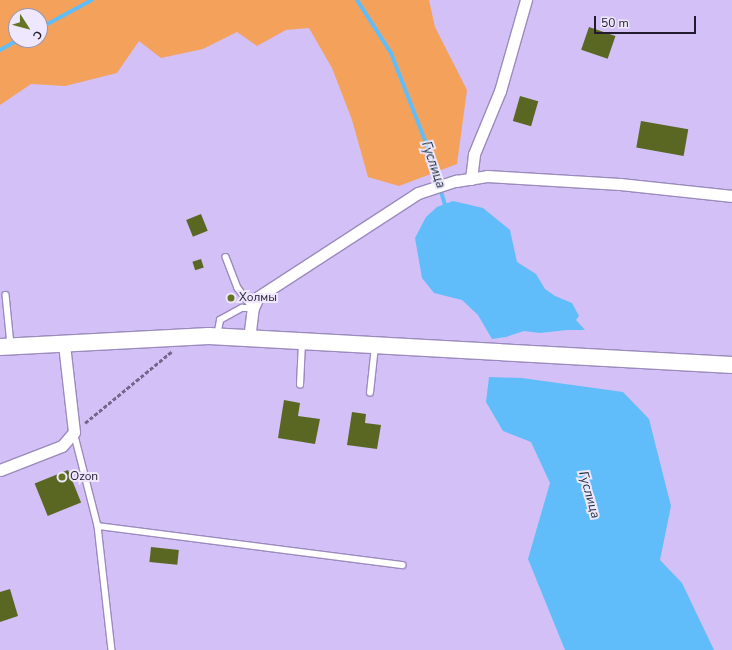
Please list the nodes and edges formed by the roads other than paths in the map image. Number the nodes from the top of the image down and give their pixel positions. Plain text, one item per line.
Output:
1 (526, 0) edge
2 (471, 179) junction
3 (732, 196) edge
4 (226, 257) dead end
5 (6, 295) dead end
6 (252, 308) junction
7 (216, 337) junction
8 (249, 339) junction
9 (302, 342) junction
10 (64, 344) junction
11 (375, 346) junction
12 (5, 347) edge
13 (732, 365) edge
14 (300, 385) dead end
15 (370, 394) dead end
16 (74, 432) junction
17 (0, 470) edge
18 (98, 526) junction
19 (403, 565) dead end
20 (112, 650) edge

1 - 2 street
2 - 3 street
2 - 6 street
4 - 6 lane
5 - 12 lane
6 - 7 lane
6 - 8 street
7 - 8 main road
7 - 10 main road
8 - 9 main road
9 - 11 main road
9 - 14 lane
10 - 12 main road
10 - 16 street
11 - 13 main road
11 - 15 lane
16 - 17 street
16 - 18 lane
18 - 19 lane
18 - 20 lane

